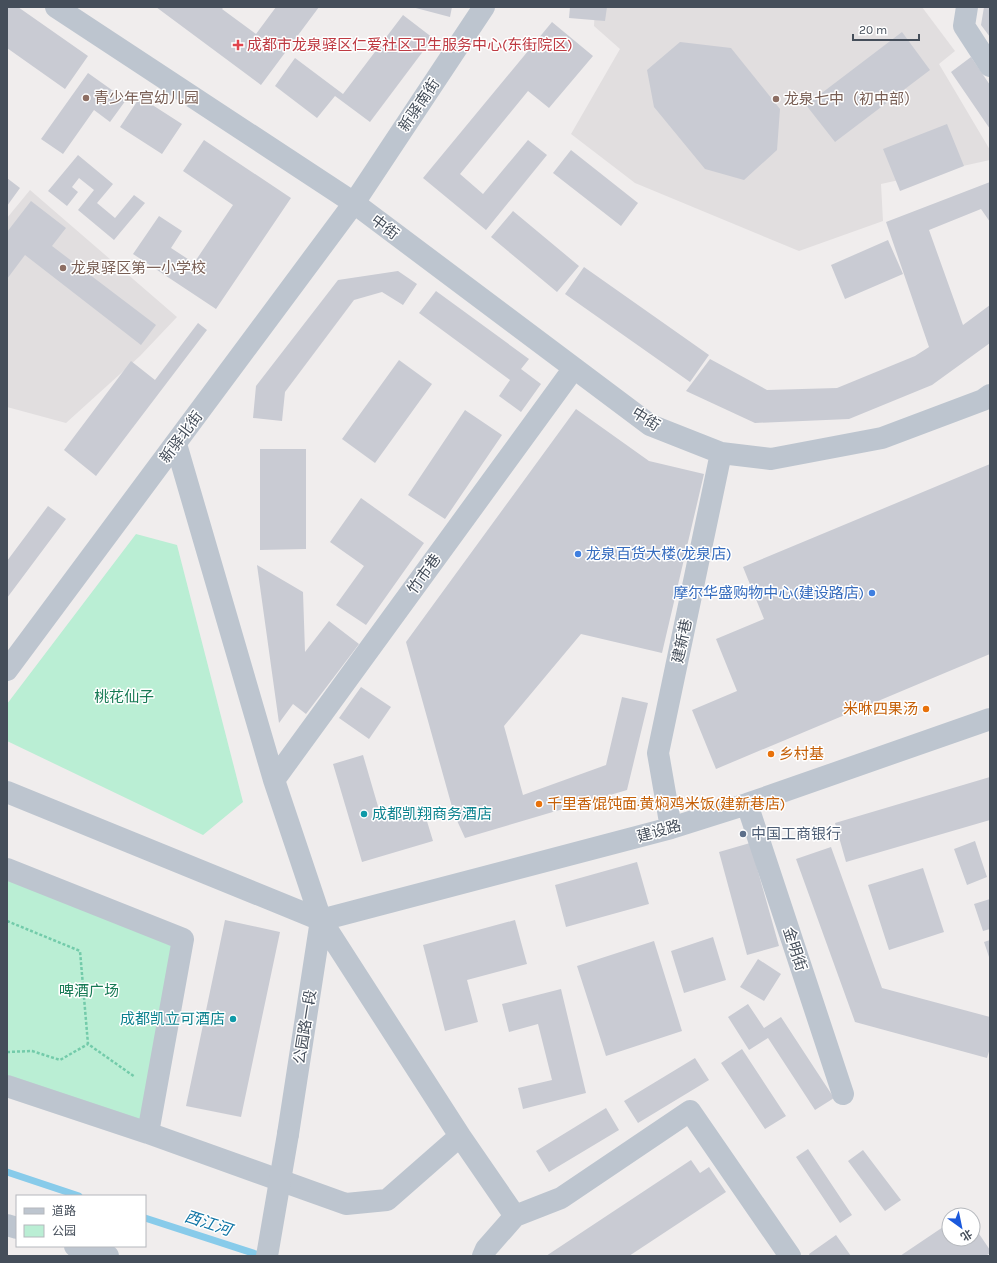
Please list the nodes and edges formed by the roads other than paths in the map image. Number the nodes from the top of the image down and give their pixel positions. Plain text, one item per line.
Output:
1 (56, 7) edge
2 (484, 7) edge
3 (967, 7) edge
4 (990, 66) edge
5 (354, 203) junction
6 (574, 368) junction
7 (990, 395) edge
8 (176, 444) junction
9 (721, 453) junction
10 (7, 670) edge
11 (990, 719) edge
12 (274, 780) junction
13 (7, 792) edge
14 (747, 804) junction
15 (671, 828) junction
16 (7, 869) edge
17 (321, 920) junction
18 (7, 1086) edge
19 (843, 1094) dead end
20 (148, 1133) junction
21 (460, 1136) junction
22 (515, 1216) junction
23 (78, 1247) edge
24 (108, 1256) edge
25 (267, 1256) edge
26 (482, 1256) edge
27 (790, 1256) edge

1 - 5 street, 中街
2 - 5 street, 新驿南街
3 - 4 street
5 - 6 street, 中街
5 - 8 street, 新驿北街
6 - 9 street, 中街
6 - 12 street, 竹市巷
7 - 9 street, 中街
8 - 10 street, 新驿北街
8 - 12 street
9 - 15 street, 建新巷
11 - 14 street, 建设路
12 - 17 street
13 - 17 street
14 - 15 street, 建设路
14 - 19 street, 金明街
15 - 17 street, 建设路
16 - 20 street
17 - 21 street
17 - 25 street, 公园路一段, bridge
18 - 20 street
20 - 21 street
21 - 22 street
22 - 26 street
22 - 27 street
23 - 24 street

